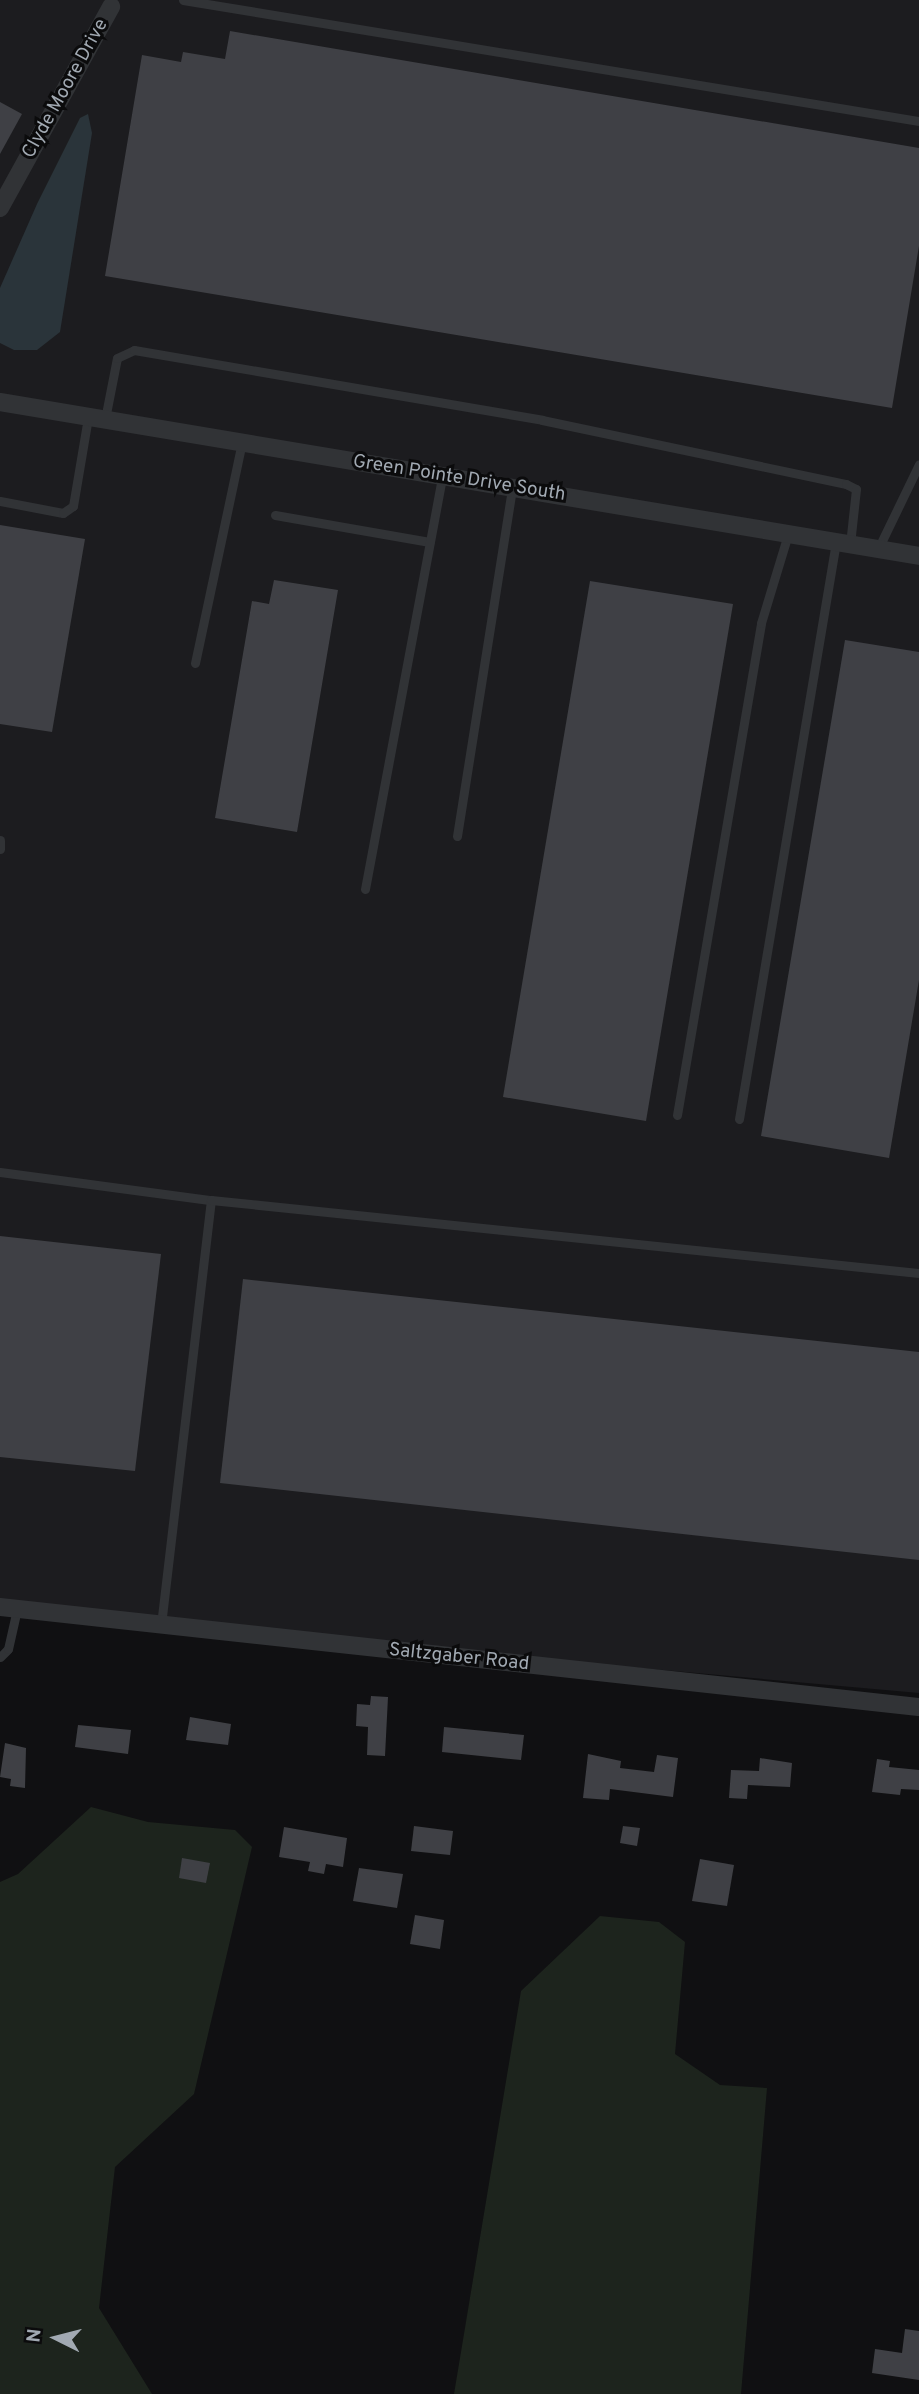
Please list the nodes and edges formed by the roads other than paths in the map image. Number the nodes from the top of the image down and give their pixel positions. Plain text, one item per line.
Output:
1 (183, 0) edge
2 (114, 3) edge
3 (919, 121) edge
4 (0, 208) edge
5 (0, 402) edge
6 (97, 418) junction
7 (242, 442) junction
8 (919, 464) edge
9 (442, 476) junction
10 (512, 488) junction
11 (0, 501) edge
12 (275, 515) dead end
13 (788, 534) junction
14 (430, 542) junction
15 (843, 543) junction
16 (878, 549) junction
17 (919, 556) edge
18 (195, 663) dead end
19 (457, 836) dead end
20 (0, 840) edge
21 (0, 849) edge
22 (365, 890) dead end
23 (677, 1115) dead end
24 (738, 1119) dead end
25 (0, 1172) edge
26 (211, 1200) junction
27 (919, 1273) edge
28 (8, 1608) edge
29 (161, 1625) junction
30 (0, 1657) edge
31 (919, 1707) edge

1 - 3 lane
2 - 4 street, Clyde Moore Drive
5 - 6 street, Green Pointe Drive South
6 - 7 street, Green Pointe Drive South
6 - 11 lane
6 - 15 lane
7 - 9 street, Green Pointe Drive South
7 - 18 lane
8 - 16 lane
9 - 10 street, Green Pointe Drive South
9 - 14 lane
10 - 13 street, Green Pointe Drive South
10 - 19 lane
12 - 14 lane
13 - 15 street, Green Pointe Drive South
13 - 23 lane
14 - 22 lane
15 - 16 street, Green Pointe Drive South
15 - 24 lane
16 - 17 street, Green Pointe Drive South
20 - 21 lane
25 - 26 lane
26 - 27 lane
26 - 29 lane
28 - 29 street, Saltzgaber Road
28 - 30 lane
29 - 31 street, Saltzgaber Road

